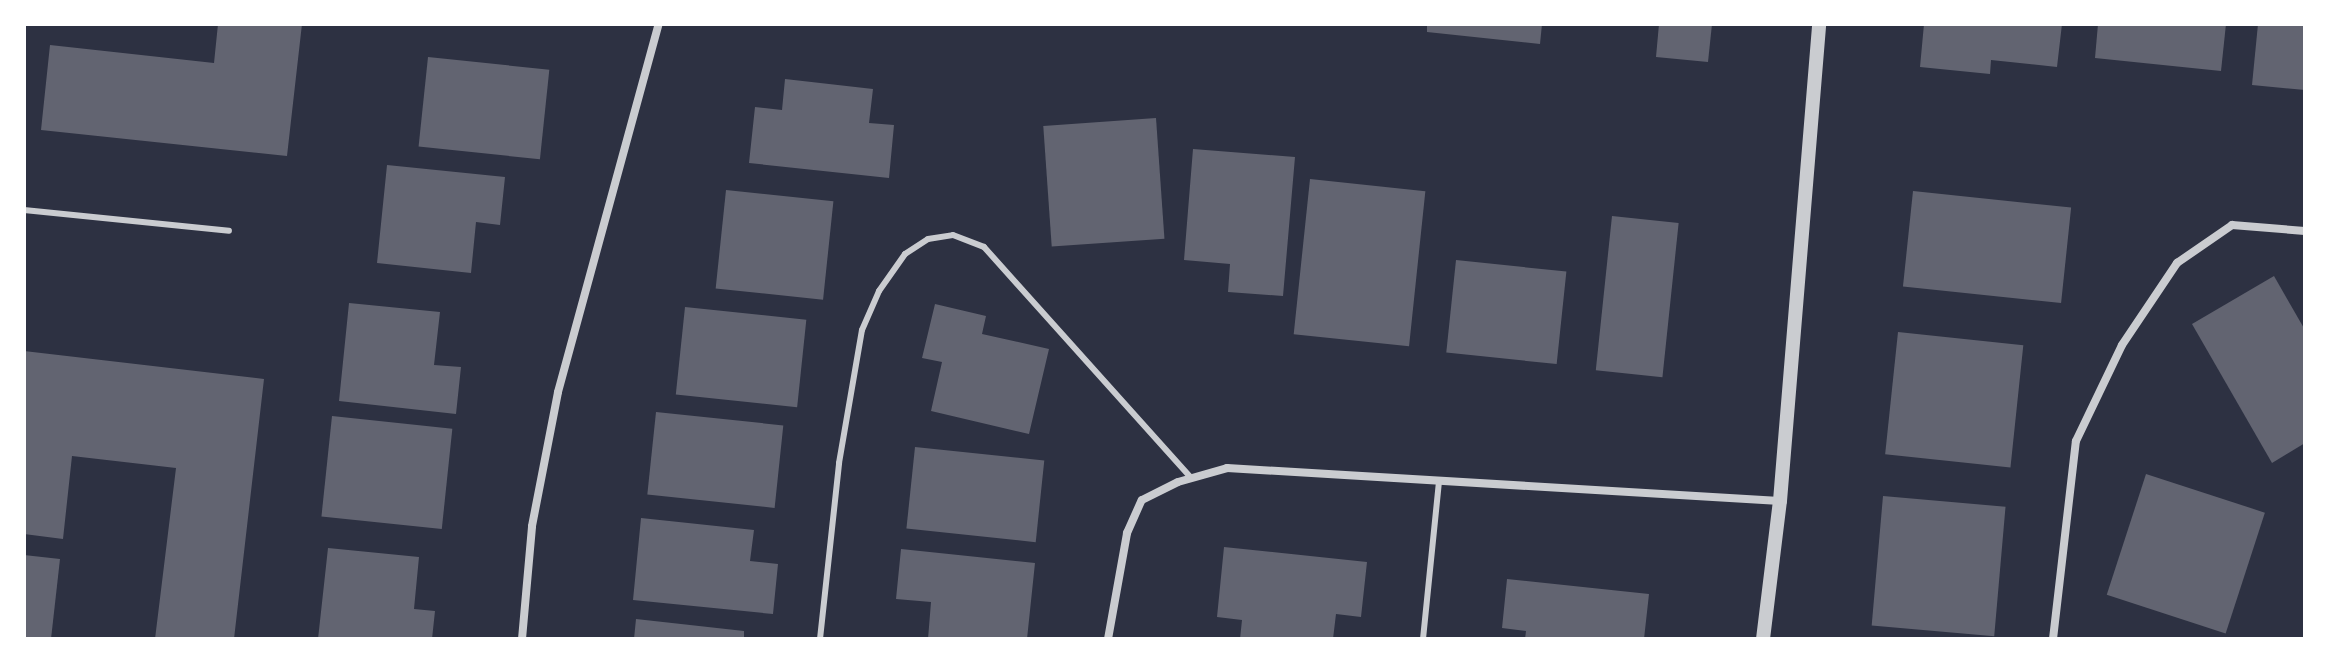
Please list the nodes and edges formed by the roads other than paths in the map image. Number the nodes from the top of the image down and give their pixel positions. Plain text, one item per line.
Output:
1 (659, 24) edge
2 (1819, 24) edge
3 (24, 210) edge
4 (229, 231) dead end
5 (2305, 231) edge
6 (1191, 478) junction
7 (1439, 481) junction
8 (1780, 501) junction
9 (522, 639) edge
10 (820, 639) edge
11 (1108, 639) edge
12 (1423, 639) edge
13 (1763, 639) edge
14 (2053, 639) edge

1 - 9 street
2 - 8 street
3 - 4 lane
5 - 14 street
6 - 7 street
6 - 10 lane
6 - 11 street
7 - 8 street
7 - 12 lane
8 - 13 street

